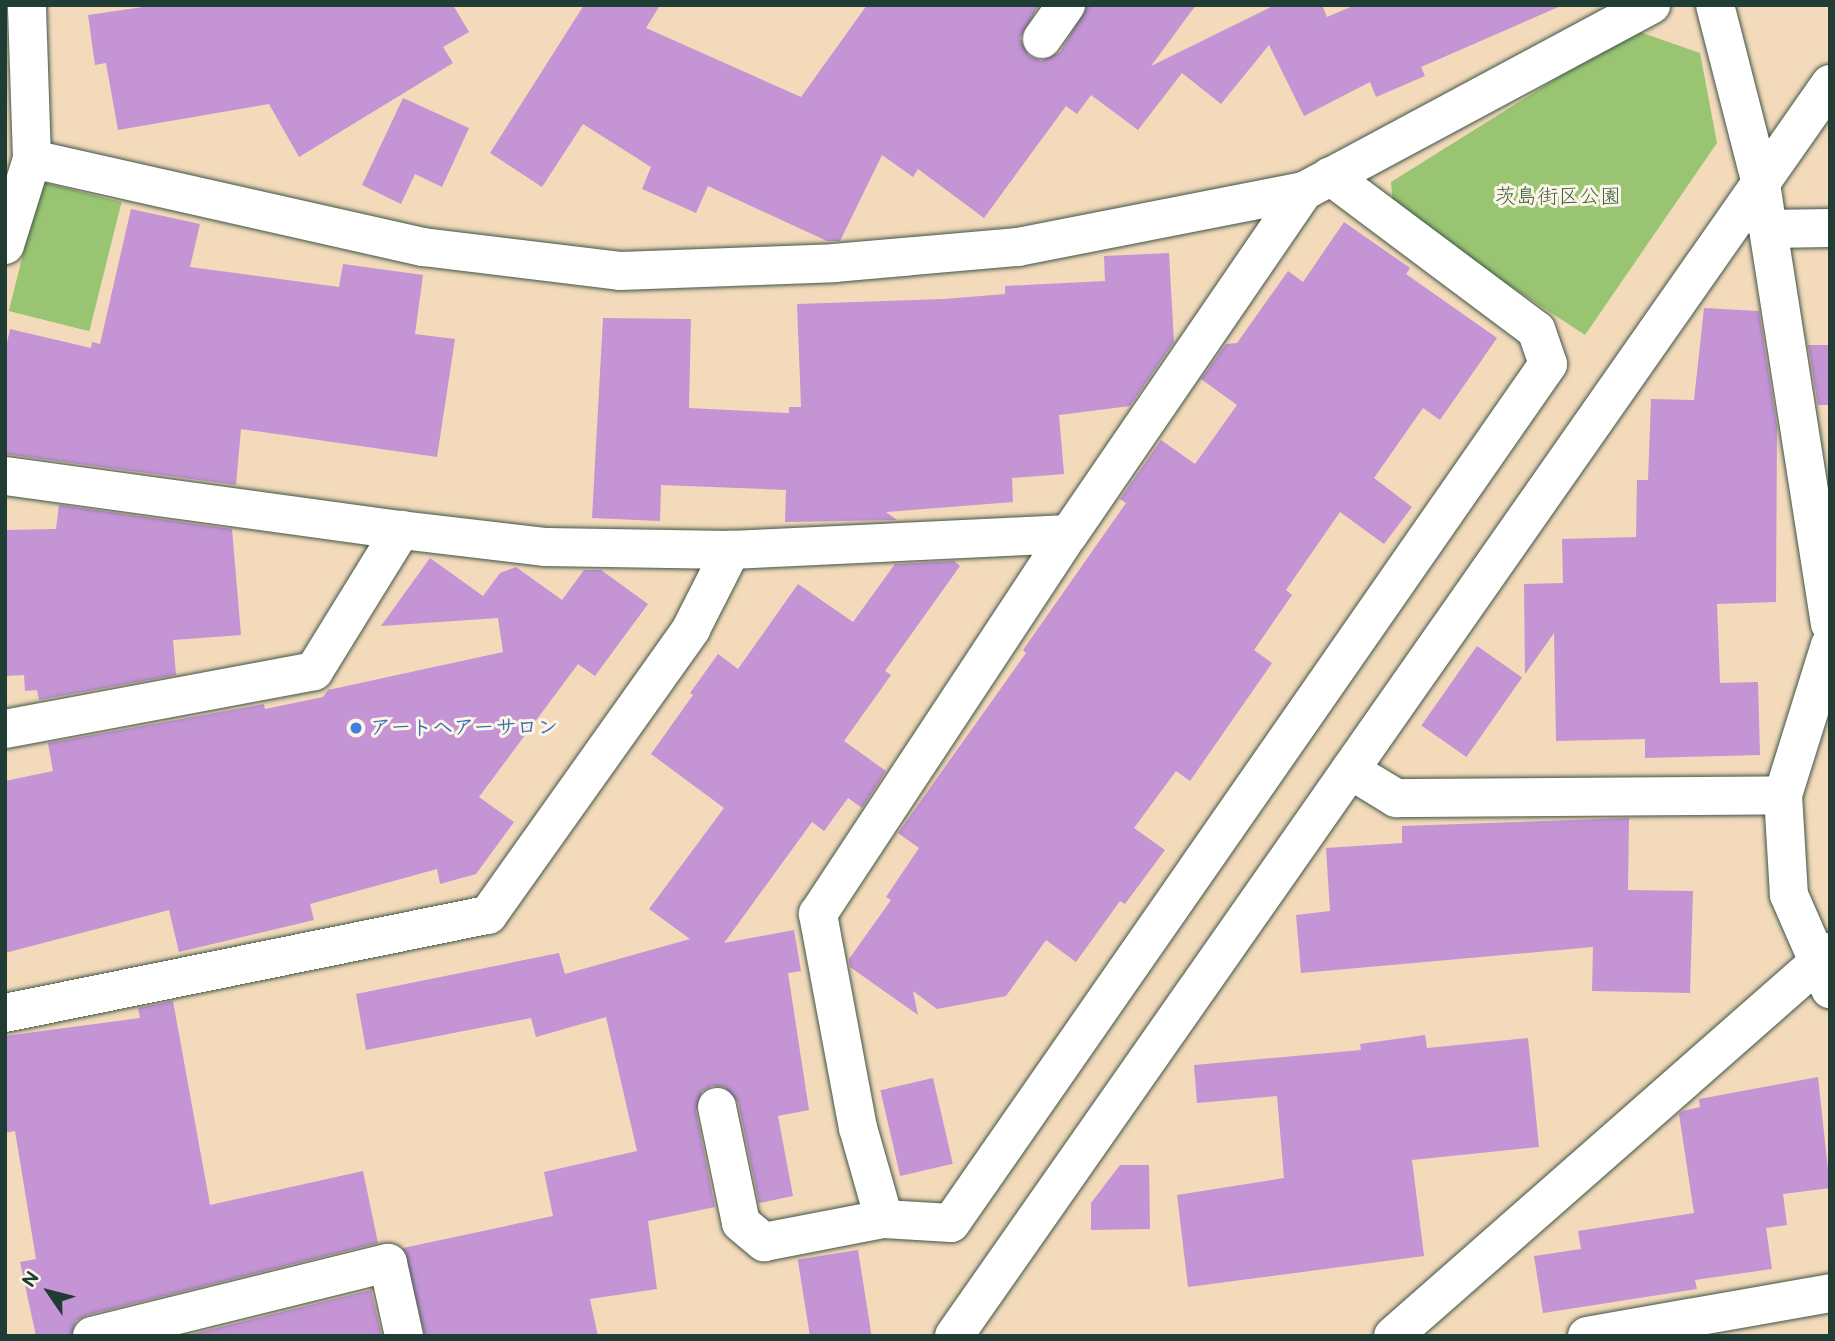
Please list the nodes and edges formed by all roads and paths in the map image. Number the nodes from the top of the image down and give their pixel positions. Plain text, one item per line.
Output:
1 (27, 5) edge
2 (1066, 5) edge
3 (1651, 5) edge
4 (1715, 5) edge
5 (1042, 39) dead end
6 (1830, 84) edge
7 (32, 159) junction
8 (1317, 184) junction
9 (1761, 184) junction
10 (1830, 228) edge
11 (1768, 229) junction
12 (5, 245) edge
13 (5, 476) edge
14 (401, 530) junction
15 (1069, 534) junction
16 (731, 550) junction
17 (1830, 624) edge
18 (1830, 645) edge
19 (5, 729) edge
20 (1350, 770) junction
21 (1783, 795) junction
22 (1826, 968) edge
23 (5, 1013) edge
24 (717, 1107) dead end
25 (884, 1219) junction
26 (1830, 1293) edge
27 (92, 1336) edge
28 (404, 1336) edge
29 (954, 1336) edge
30 (1393, 1336) edge
31 (1587, 1336) edge

1 - 7 street
2 - 5 street
3 - 8 street
4 - 9 street
6 - 9 street
7 - 8 street
7 - 12 street
8 - 15 street
8 - 25 street
9 - 11 street
9 - 20 street
10 - 11 street
11 - 17 street
13 - 14 street
14 - 16 street
14 - 19 street
15 - 16 street
15 - 25 street
16 - 23 street
18 - 21 street
20 - 21 street
20 - 29 street
21 - 22 street
22 - 30 street
24 - 25 street
26 - 31 street
27 - 28 street

